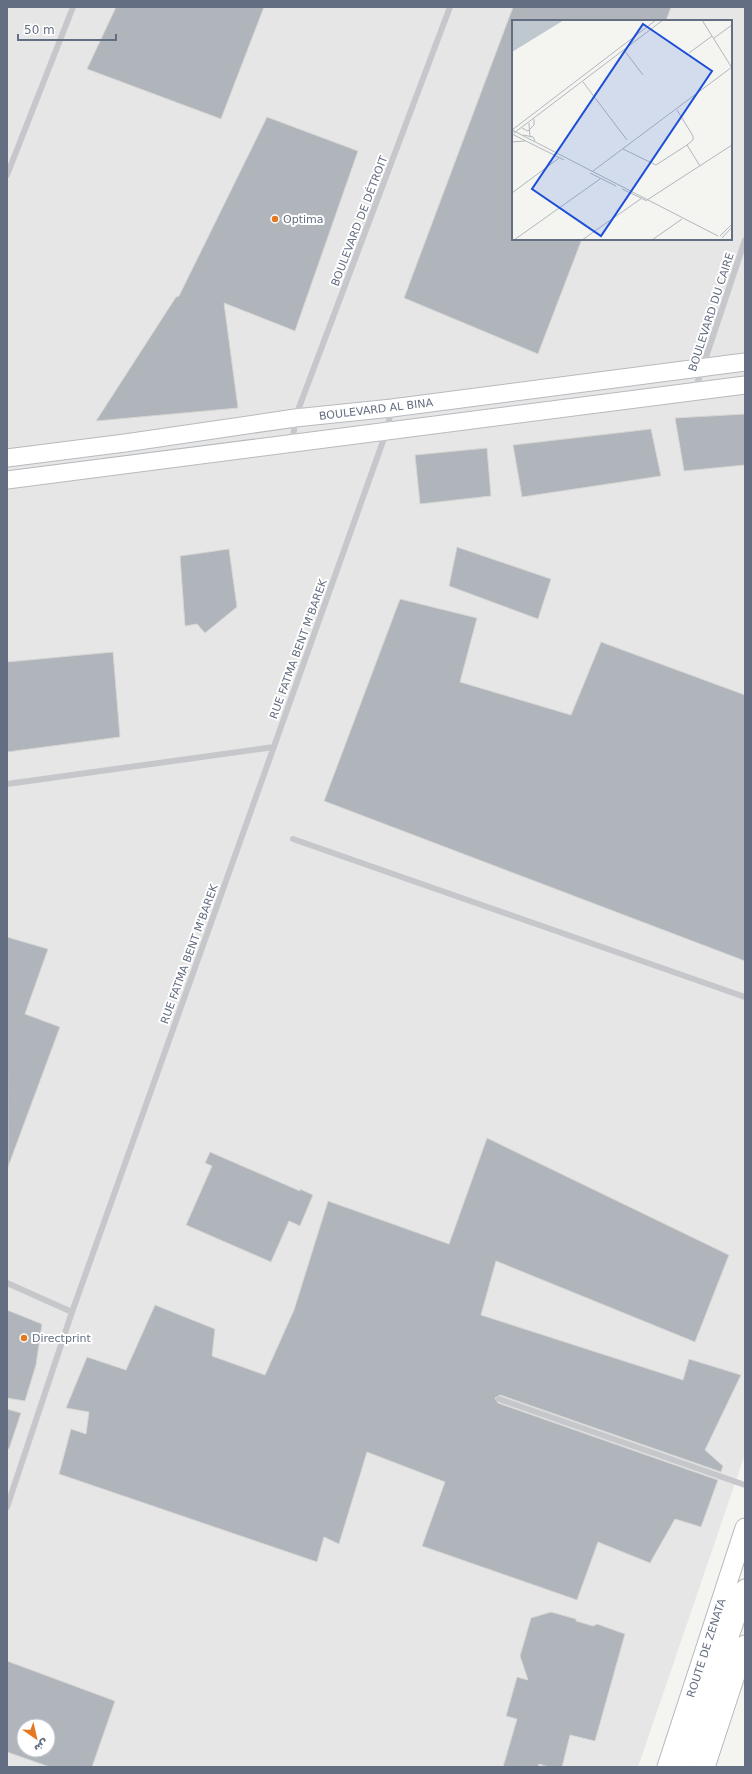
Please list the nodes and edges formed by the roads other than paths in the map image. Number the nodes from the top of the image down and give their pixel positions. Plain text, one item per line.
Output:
1 (73, 7) edge
2 (450, 7) edge
3 (7, 175) edge
4 (745, 240) edge
5 (745, 362) edge
6 (703, 367) junction
7 (745, 385) edge
8 (695, 390) junction
9 (392, 408) junction
10 (295, 418) junction
11 (387, 430) junction
12 (293, 443) junction
13 (7, 458) edge
14 (7, 480) edge
15 (274, 747) junction
16 (7, 784) edge
17 (293, 838) dead end
18 (745, 997) edge
19 (7, 1283) edge
20 (72, 1312) junction
21 (499, 1399) dead end
22 (745, 1485) edge
23 (7, 1507) edge
24 (745, 1528) edge
25 (745, 1555) edge
26 (745, 1589) edge
27 (745, 1645) edge
28 (667, 1767) edge
29 (675, 1767) edge
30 (685, 1767) edge
31 (705, 1767) edge

1 - 3 lane
2 - 10 lane, BOULEVARD DE DÉTROIT
4 - 6 lane, BOULEVARD DU CAIRE
5 - 6 main road, BOULEVARD AL BINA
6 - 8 lane, BOULEVARD DU CAIRE
6 - 9 main road, BOULEVARD AL BINA
7 - 8 main road, BOULEVARD AL BINA
8 - 11 main road, BOULEVARD AL BINA
9 - 10 main road, BOULEVARD AL BINA
9 - 11 lane, RUE FATMA BENT M'BAREK
10 - 12 lane, BOULEVARD DE DÉTROIT
10 - 13 main road, BOULEVARD AL BINA
11 - 12 main road, BOULEVARD AL BINA
11 - 15 lane, RUE FATMA BENT M'BAREK
12 - 14 main road, BOULEVARD AL BINA
15 - 16 lane
15 - 20 lane, RUE FATMA BENT M'BAREK
17 - 18 lane
19 - 20 lane
20 - 23 lane, RUE FATMA BENT M'BAREK
21 - 22 lane
24 - 28 main road, ROUTE DE ZENATA
25 - 29 main road, ROUTE DE ZENATA
26 - 30 main road, ROUTE DE ZENATA
27 - 31 main road

